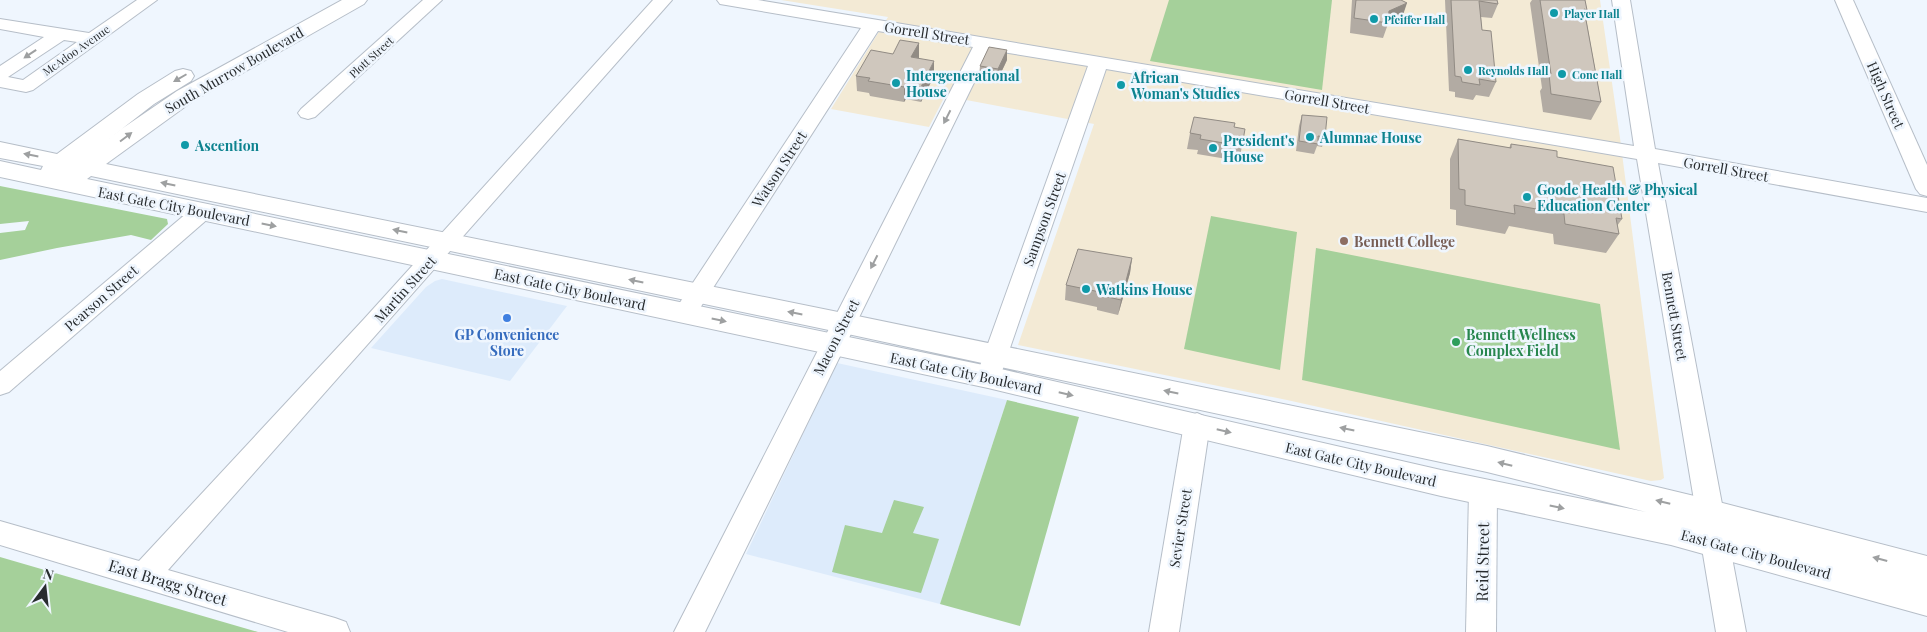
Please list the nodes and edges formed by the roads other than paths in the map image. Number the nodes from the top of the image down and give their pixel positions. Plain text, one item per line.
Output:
1 (148, 0) edge
2 (328, 0) edge
3 (356, 0) edge
4 (433, 0) edge
5 (663, 0) edge
6 (726, 0) edge
7 (1621, 0) edge
8 (1844, 0) edge
9 (0, 24) edge
10 (873, 24) junction
11 (60, 34) junction
12 (92, 39) junction
13 (985, 42) junction
14 (1099, 62) junction
15 (0, 74) edge
16 (0, 81) edge
17 (308, 113) dead end
18 (0, 150) edge
19 (1646, 154) junction
20 (88, 167) junction
21 (0, 169) edge
22 (65, 172) junction
23 (1927, 189) edge
24 (1927, 205) edge
25 (202, 212) junction
26 (439, 250) junction
27 (691, 304) junction
28 (838, 333) junction
29 (992, 366) junction
30 (0, 385) edge
31 (1197, 424) junction
32 (1483, 492) junction
33 (1713, 528) junction
34 (0, 533) edge
35 (1927, 571) edge
36 (145, 575) junction
37 (1927, 600) edge
38 (335, 632) edge
39 (689, 632) edge
40 (1164, 632) edge
41 (1482, 632) edge
42 (1731, 632) edge

1 - 12 street, McAdoo Avenue
2 -> 22 main road, South Murrow Boulevard
20 -> 3 main road, South Murrow Boulevard
4 - 17 street, Plott Street
5 - 26 street, Martin Street
6 - 10 street, Gorrell Street
7 - 19 street, Bennett Street
8 - 23 street, High Street
9 - 11 street
10 - 13 street, Gorrell Street
10 - 27 street, Watson Street
11 - 12 street
11 -> 15 street, McAdoo Avenue
12 - 16 street, McAdoo Avenue
13 - 14 street, Gorrell Street
13 -> 28 street, Macon Street
14 - 19 street, Gorrell Street
14 - 29 street, Sampson Street
22 -> 18 main road, East Gate City Boulevard
19 - 24 street, Gorrell Street
19 - 33 street, Bennett Street
20 - 22 main road, South Murrow Boulevard
26 -> 20 main road, East Gate City Boulevard
21 - 22 main road, East Gate City Boulevard
22 - 25 main road, East Gate City Boulevard
25 -> 26 main road, East Gate City Boulevard
25 - 30 street, Pearson Street
26 - 27 main road, East Gate City Boulevard
26 - 36 street, Martin Street
27 - 28 main road, East Gate City Boulevard
28 - 29 main road, East Gate City Boulevard
28 - 39 street, Macon Street
29 -> 31 main road, East Gate City Boulevard
33 -> 29 main road, East Gate City Boulevard
31 -> 32 main road, East Gate City Boulevard
31 - 40 street, Sevier Street
32 -> 33 main road, East Gate City Boulevard
32 - 41 street, Reid Street
35 -> 33 main road, East Gate City Boulevard
33 - 37 main road, East Gate City Boulevard
33 - 42 street, Bennett Street
34 - 36 street, East Bragg Street
36 - 38 street, East Bragg Street

